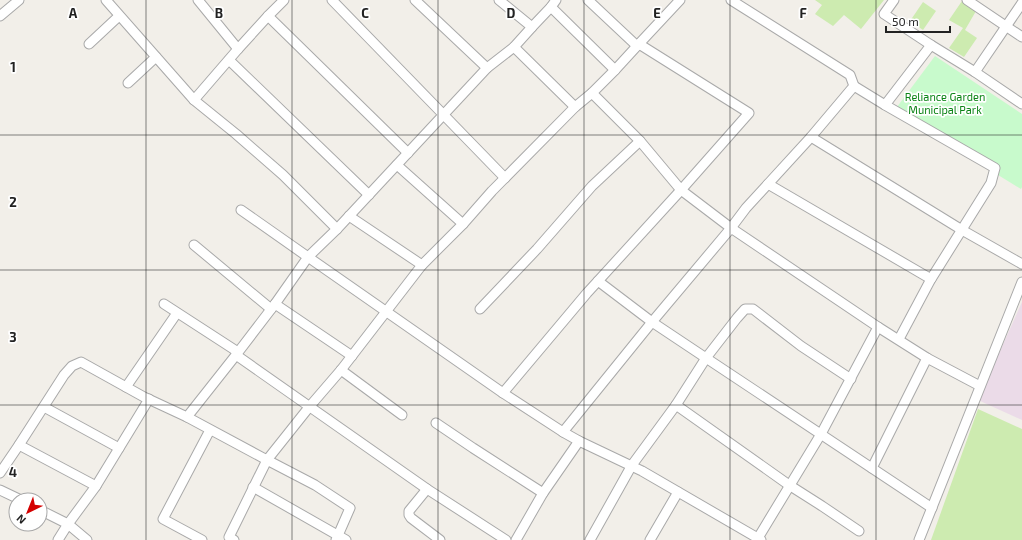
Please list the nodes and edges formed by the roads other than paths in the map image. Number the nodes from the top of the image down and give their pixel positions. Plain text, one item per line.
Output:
1 (19, 0) edge
2 (106, 0) edge
3 (198, 0) edge
4 (284, 0) edge
5 (332, 0) edge
6 (415, 0) edge
7 (500, 0) edge
8 (588, 0) edge
9 (680, 0) edge
10 (731, 0) edge
11 (894, 0) edge
12 (967, 0) edge
13 (1022, 3) edge
14 (554, 4) edge
15 (0, 16) edge
16 (119, 16) junction
17 (268, 16) junction
18 (532, 26) junction
19 (1007, 26) junction
20 (1022, 37) edge
21 (89, 44) dead end
22 (638, 45) junction
23 (931, 45) junction
24 (514, 47) junction
25 (238, 50) junction
26 (156, 57) junction
27 (229, 60) junction
28 (487, 68) junction
29 (615, 70) junction
30 (975, 72) junction
31 (128, 83) dead end
32 (854, 86) junction
33 (592, 93) junction
34 (194, 100) junction
35 (1022, 104) edge
36 (885, 105) junction
37 (575, 106) junction
38 (444, 115) junction
39 (810, 137) junction
40 (640, 141) junction
41 (408, 153) junction
42 (397, 165) junction
43 (505, 178) junction
44 (768, 184) junction
45 (681, 190) junction
46 (369, 195) junction
47 (241, 210) dead end
48 (349, 216) junction
49 (463, 224) junction
50 (731, 228) junction
51 (337, 229) junction
52 (962, 230) junction
53 (194, 246) dead end
54 (308, 256) junction
55 (1022, 264) edge
56 (422, 265) junction
57 (931, 279) junction
58 (598, 281) junction
59 (1022, 282) edge
60 (164, 304) dead end
61 (273, 306) junction
62 (480, 309) dead end
63 (386, 312) junction
64 (177, 313) junction
65 (652, 322) junction
66 (878, 327) junction
67 (899, 339) junction
68 (237, 353) junction
69 (352, 356) junction
70 (706, 358) junction
71 (928, 358) junction
72 (341, 370) junction
73 (851, 379) junction
74 (980, 386) junction
75 (126, 387) junction
76 (503, 394) junction
77 (149, 400) junction
78 (676, 405) junction
79 (310, 406) junction
80 (44, 407) junction
81 (402, 415) dead end
82 (187, 417) junction
83 (436, 424) dead end
84 (210, 430) junction
85 (563, 432) junction
86 (821, 434) junction
87 (579, 441) junction
88 (19, 445) junction
89 (119, 448) junction
90 (267, 460) junction
91 (632, 465) junction
92 (872, 468) junction
93 (0, 473) edge
94 (96, 486) junction
95 (789, 486) junction
96 (253, 487) junction
97 (426, 489) junction
98 (678, 492) junction
99 (543, 493) junction
100 (932, 508) junction
101 (48, 514) edge
102 (68, 524) junction
103 (858, 532) dead end
104 (340, 538) edge
105 (230, 539) edge
106 (759, 539) edge
107 (58, 540) edge
108 (87, 540) edge
109 (202, 540) edge
110 (440, 540) edge
111 (506, 540) edge
112 (516, 540) edge
113 (590, 540) edge
114 (650, 540) edge
115 (919, 540) edge

1 - 15 street
2 - 16 street
3 - 25 street
4 - 17 street
5 - 38 street
6 - 28 street
7 - 18 street
8 - 22 street
9 - 22 street
10 - 32 street
11 - 23 street
12 - 19 street
13 - 19 street
14 - 18 street
14 - 29 street
16 - 21 street
16 - 26 street
17 - 25 street
17 - 41 street
18 - 24 street
19 - 20 street
19 - 30 street
22 - 29 street
22 - 45 street
23 - 30 street
23 - 36 street
24 - 28 street
24 - 37 street
25 - 27 street
26 - 31 street
26 - 34 street
27 - 34 street
27 - 46 street
28 - 38 street
29 - 33 street
30 - 35 street
32 - 36 street
32 - 39 street
33 - 37 street
33 - 40 street
34 - 51 street
36 - 52 street
37 - 43 street
38 - 41 street
38 - 43 street
39 - 44 street
39 - 52 street
40 - 45 street
40 - 62 street
41 - 42 street
42 - 46 street
42 - 49 street
43 - 49 street
44 - 50 street
44 - 57 street
45 - 50 street
45 - 58 street
46 - 48 street
47 - 54 street
48 - 51 street
48 - 56 street
49 - 56 street
50 - 65 street
50 - 66 street
51 - 54 street
52 - 55 street
52 - 57 street
53 - 61 street
54 - 61 street
54 - 63 street
56 - 63 street
57 - 67 street
58 - 65 street
58 - 76 street
59 - 74 street
60 - 64 street
61 - 68 street
61 - 69 street
63 - 69 street
63 - 76 street
64 - 68 street
64 - 75 street
65 - 70 street
65 - 85 street
66 - 67 street
66 - 73 street
67 - 71 street
68 - 79 street
68 - 82 street
69 - 72 street
70 - 73 street
70 - 78 street
70 - 86 street
71 - 74 street
71 - 92 street
72 - 79 street
72 - 81 street
73 - 86 street
74 - 100 street
75 - 77 street
75 - 80 street
76 - 85 street
77 - 82 street
77 - 89 street
78 - 91 street
78 - 95 street
79 - 90 street
79 - 97 street
80 - 88 street
80 - 89 street
82 - 84 street
83 - 99 street
84 - 90 street
84 - 109 street
85 - 87 street
86 - 92 street
86 - 95 street
87 - 91 street
87 - 99 street
88 - 93 street
88 - 94 street
89 - 94 street
90 - 96 street
90 - 104 street
91 - 98 street
91 - 113 street
92 - 100 street
94 - 102 street
95 - 103 street
95 - 106 street
96 - 104 street
96 - 105 street
97 - 110 street
97 - 111 street
98 - 106 street
98 - 114 street
99 - 112 street
100 - 115 street
101 - 102 street
102 - 107 street
102 - 108 street

